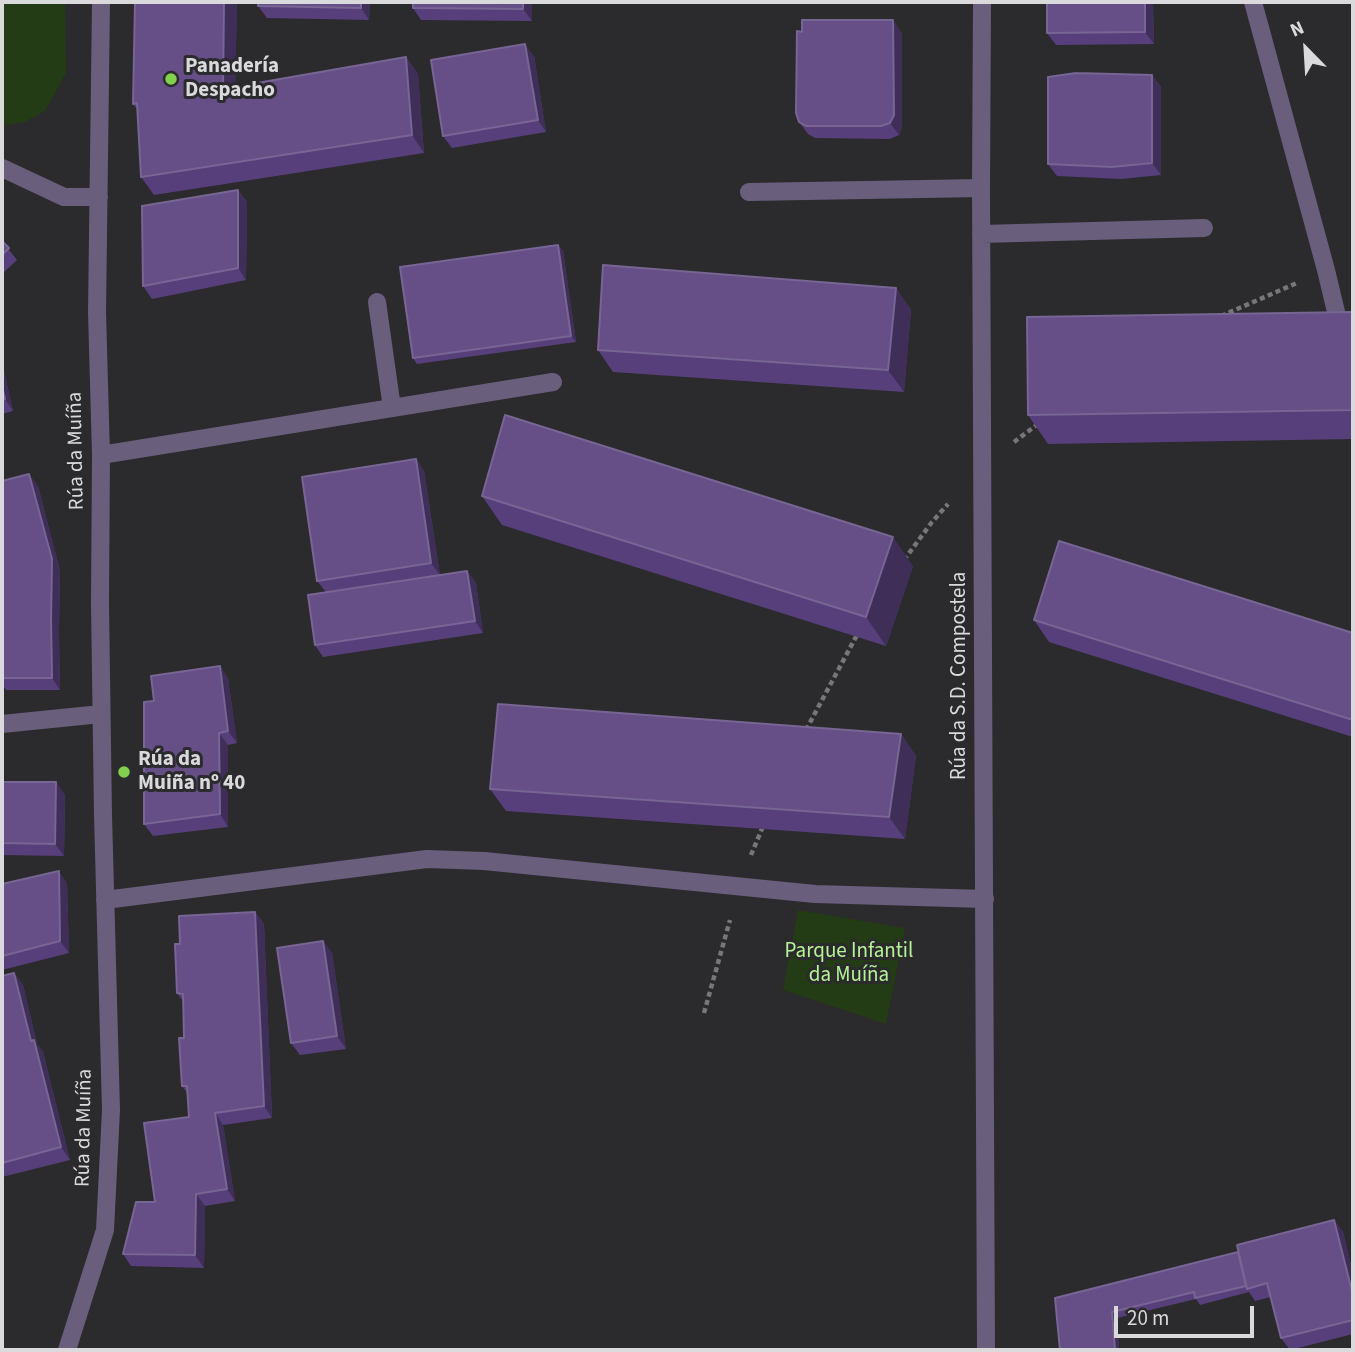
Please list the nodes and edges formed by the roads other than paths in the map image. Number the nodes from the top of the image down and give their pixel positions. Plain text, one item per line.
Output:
1 (101, 2) edge
2 (982, 2) edge
3 (1253, 2) edge
4 (2, 168) edge
5 (981, 188) junction
6 (749, 192) dead end
7 (99, 197) junction
8 (1204, 228) dead end
9 (981, 234) junction
10 (377, 302) dead end
11 (1345, 352) edge
12 (553, 382) dead end
13 (392, 408) junction
14 (101, 455) junction
15 (102, 714) junction
16 (2, 724) edge
17 (985, 899) junction
18 (105, 900) junction
19 (67, 1350) edge
20 (986, 1350) edge

1 - 7 street, Rúa da Muíña
2 - 5 street, Rúa da S.D. Compostela
3 - 11 street
4 - 7 street
5 - 6 street
5 - 9 street, Rúa da S.D. Compostela
7 - 14 street, Rúa da Muíña
8 - 9 street
9 - 17 street, Rúa da S.D. Compostela
10 - 13 street
12 - 13 street
13 - 14 street
14 - 15 street, Rúa da Muíña
15 - 16 street
15 - 18 street, Rúa da Muíña
17 - 18 street
17 - 20 street, Rúa da S.D. Compostela
18 - 19 street, Rúa da Muíña

